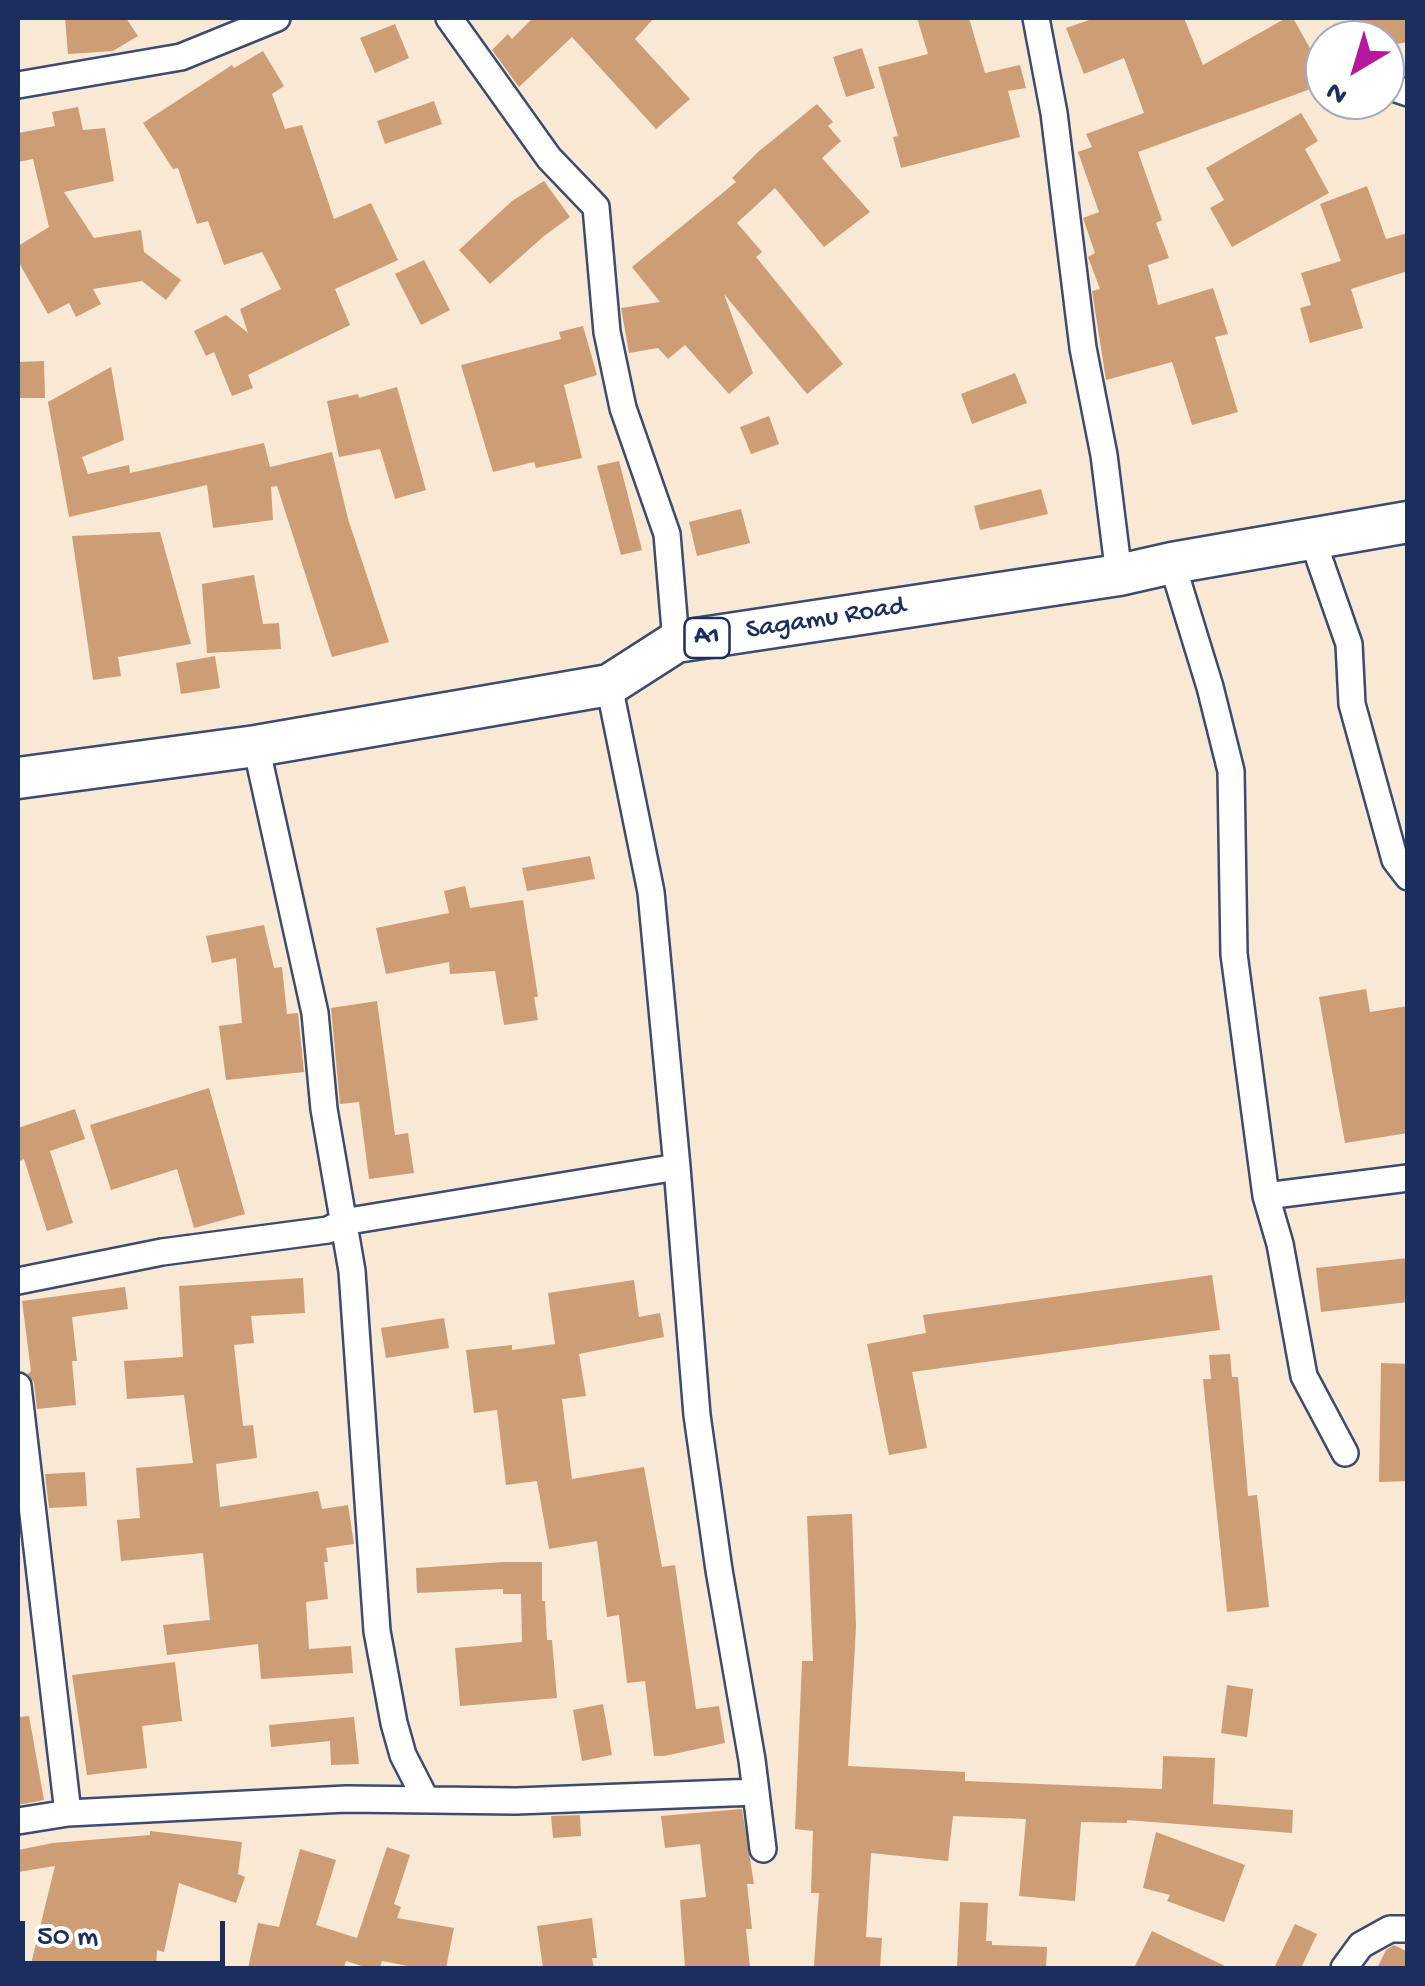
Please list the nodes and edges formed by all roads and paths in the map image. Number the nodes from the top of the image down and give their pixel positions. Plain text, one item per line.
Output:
1 (277, 18) edge
2 (448, 18) edge
3 (1036, 18) edge
4 (18, 85) edge
5 (1408, 522) edge
6 (1313, 541) junction
7 (1172, 563) junction
8 (1120, 575) junction
9 (676, 642) junction
10 (609, 685) junction
11 (256, 746) junction
12 (18, 778) edge
13 (1408, 876) edge
14 (678, 1167) junction
15 (1408, 1178) edge
16 (1266, 1196) junction
17 (343, 1222) junction
18 (18, 1281) edge
19 (18, 1386) edge
20 (1345, 1454) dead end
21 (756, 1792) junction
22 (425, 1798) junction
23 (68, 1813) junction
24 (18, 1820) edge
25 (763, 1849) dead end
26 (1408, 1929) edge
27 (1344, 1968) edge

1 - 4 street
2 - 9 street
3 - 8 street
5 - 6 highway, Sagamu Road / A1
6 - 7 highway, Sagamu Road / A1
6 - 13 street
7 - 8 highway, Sagamu Road / A1
7 - 16 street
8 - 9 highway, Sagamu Road / A1
9 - 10 highway, Sagamu Road / A1
10 - 11 highway, Sagamu Road / A1
10 - 14 street
11 - 12 highway, Sagamu Road / A1
11 - 17 street
14 - 17 street
14 - 21 street
15 - 16 street
16 - 20 street
17 - 18 street
17 - 22 street
19 - 23 street
21 - 22 street
21 - 25 street
22 - 23 street
23 - 24 street
26 - 27 street

